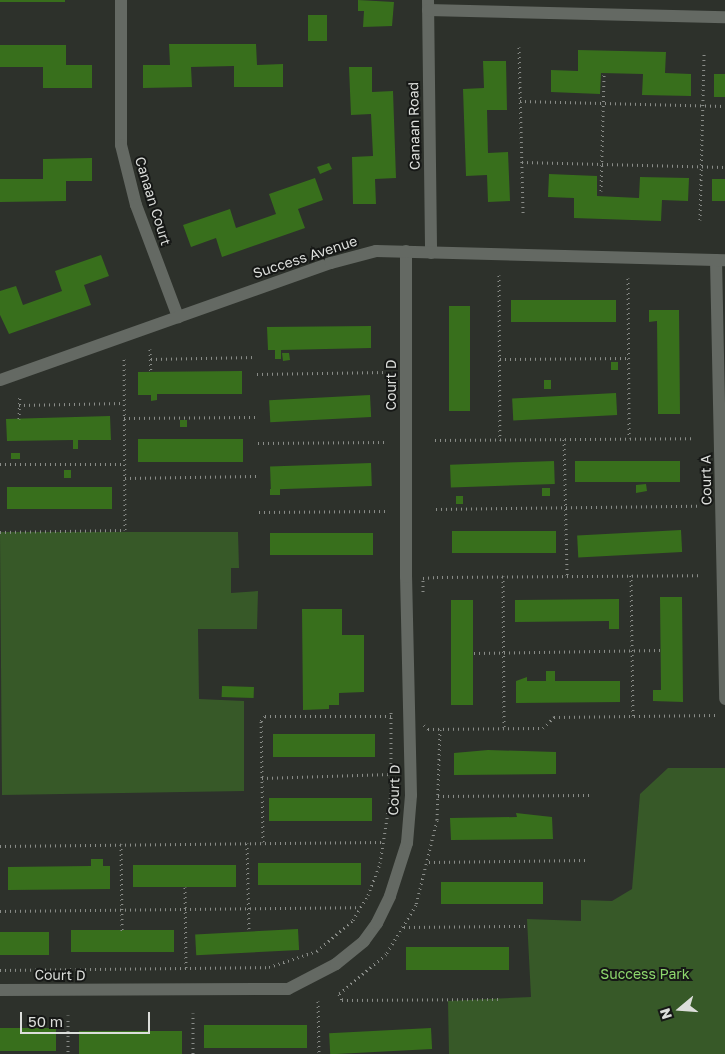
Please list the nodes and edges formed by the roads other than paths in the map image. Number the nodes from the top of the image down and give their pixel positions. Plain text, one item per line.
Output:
1 (121, 0) edge
2 (428, 5) edge
3 (725, 18) edge
4 (406, 251) junction
5 (431, 253) junction
6 (721, 260) edge
7 (178, 317) junction
8 (0, 380) edge
9 (723, 477) edge
10 (723, 528) edge
11 (725, 699) edge
12 (0, 990) edge

1 - 7 street, Canaan Court
2 - 3 street
2 - 5 street, Canaan Road
4 - 5 street, Success Avenue
4 - 7 street, Success Avenue
4 - 12 street, Court D
5 - 6 street, Success Avenue
6 - 9 street, Court A
7 - 8 street, Success Avenue
9 - 10 street, Court A
10 - 11 street, Court A

